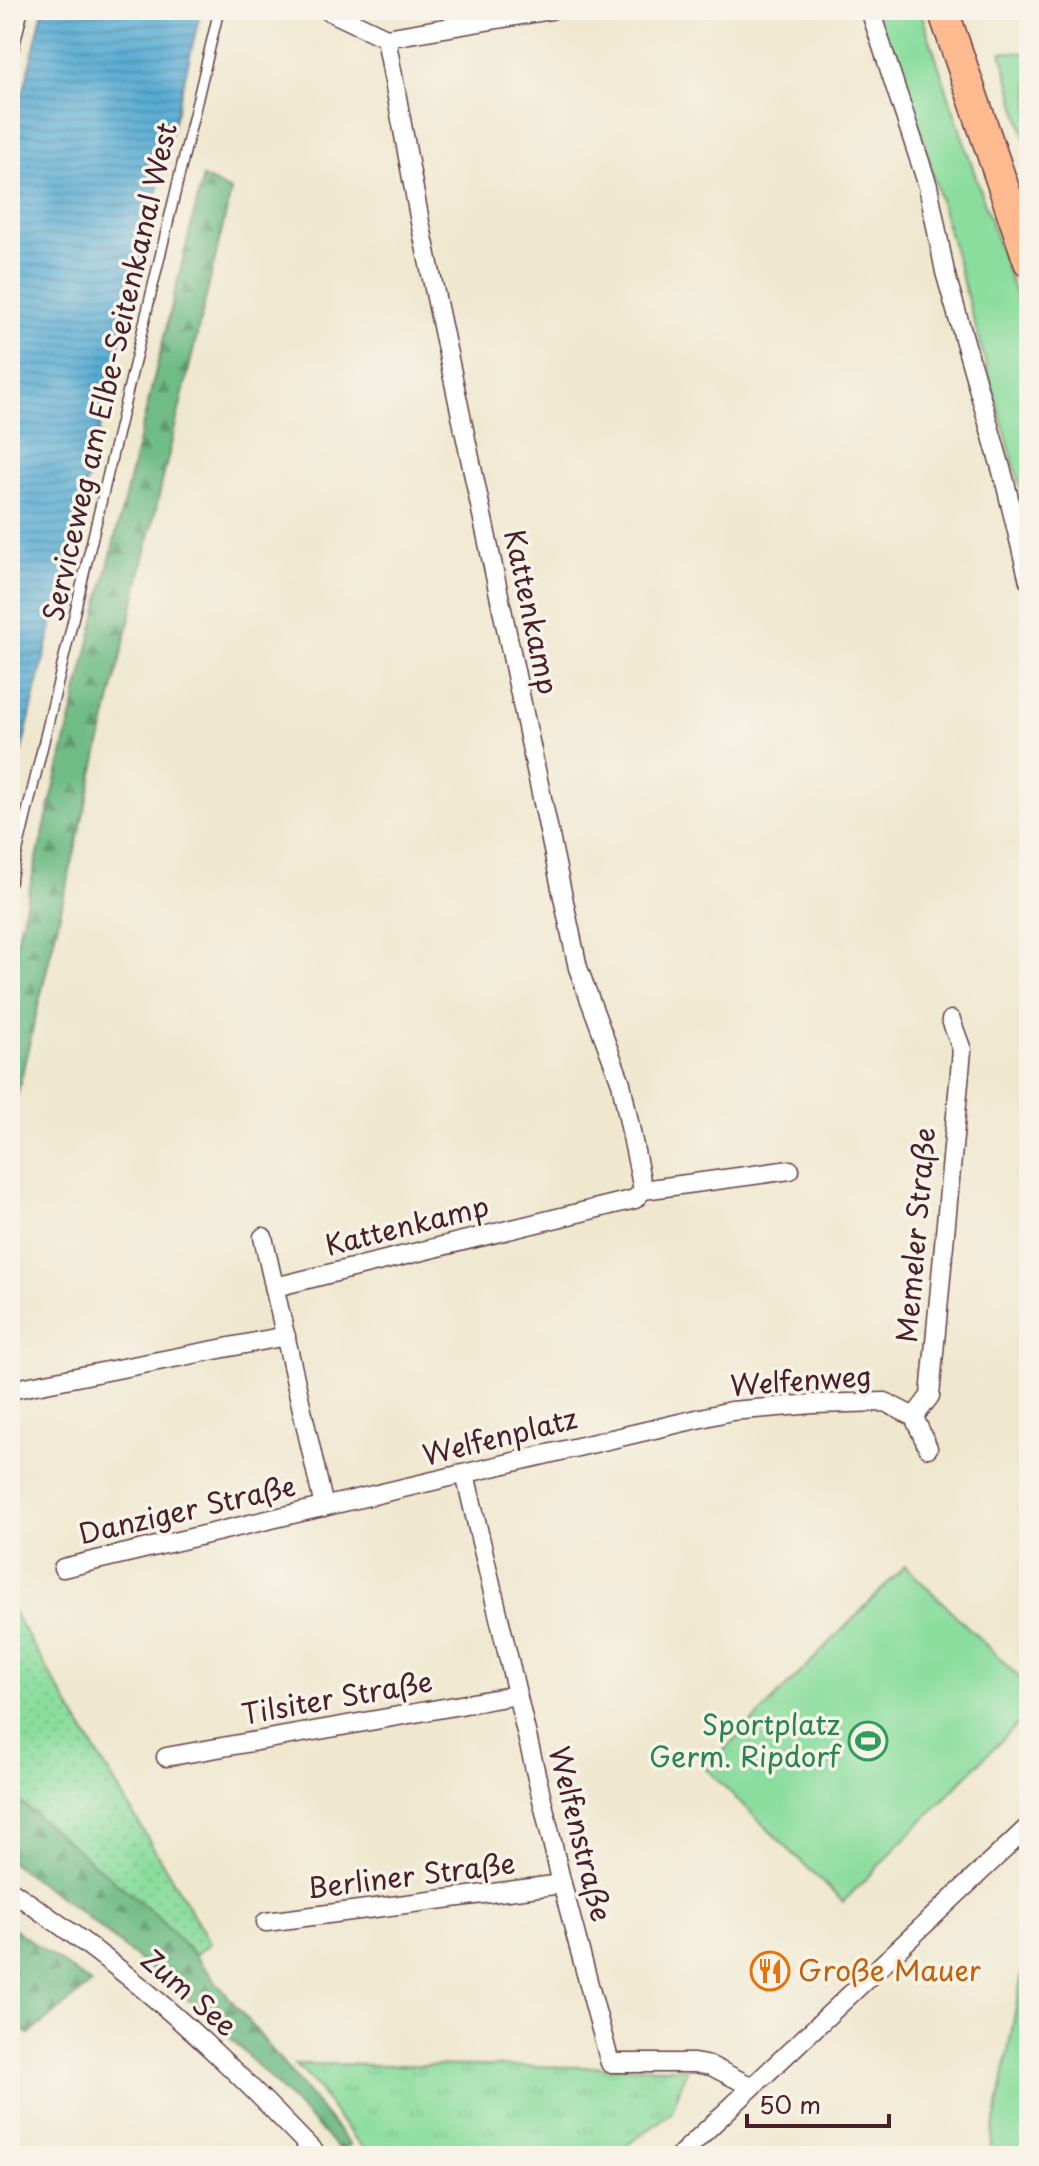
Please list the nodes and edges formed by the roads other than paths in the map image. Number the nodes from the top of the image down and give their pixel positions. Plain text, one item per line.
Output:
1 (23, 10) edge
2 (219, 10) edge
3 (327, 10) edge
4 (551, 10) edge
5 (870, 10) edge
6 (943, 10) edge
7 (386, 38) junction
8 (10, 64) edge
9 (1029, 262) edge
10 (1029, 581) edge
11 (10, 883) edge
12 (951, 1020) dead end
13 (790, 1170) dead end
14 (643, 1190) junction
15 (263, 1237) dead end
16 (275, 1287) junction
17 (286, 1336) junction
18 (10, 1390) edge
19 (914, 1417) junction
20 (689, 1420) joint
21 (928, 1448) dead end
22 (465, 1474) junction
23 (324, 1507) junction
24 (63, 1568) dead end
25 (517, 1695) junction
26 (166, 1757) dead end
27 (1029, 1826) edge
28 (562, 1884) junction
29 (10, 1890) edge
30 (266, 1922) dead end
31 (752, 2087) junction
32 (318, 2156) edge
33 (679, 2156) edge

1 - 8 lane
2 - 11 lane, Serviceweg am Elbe-Seitenkanal West
3 - 7 street
4 - 7 street
5 - 10 street
6 - 9 highway
7 - 14 street, Kattenkamp
12 - 19 street, Memeler Straße
13 - 14 street, Kattenkamp
14 - 16 street, Kattenkamp
15 - 16 street
16 - 17 street
17 - 18 street
17 - 23 street
19 - 20 street, Welfenweg
19 - 21 street
20 - 22 street, Welfenplatz
22 - 23 street, Welfenplatz
22 - 25 street, Welfenstraße
23 - 24 street, Danziger Straße
25 - 26 street, Tilsiter Straße
25 - 28 street, Welfenstraße
27 - 31 street
28 - 30 street, Berliner Straße
28 - 31 street, Welfenstraße
29 - 32 street, Zum See
31 - 33 street

